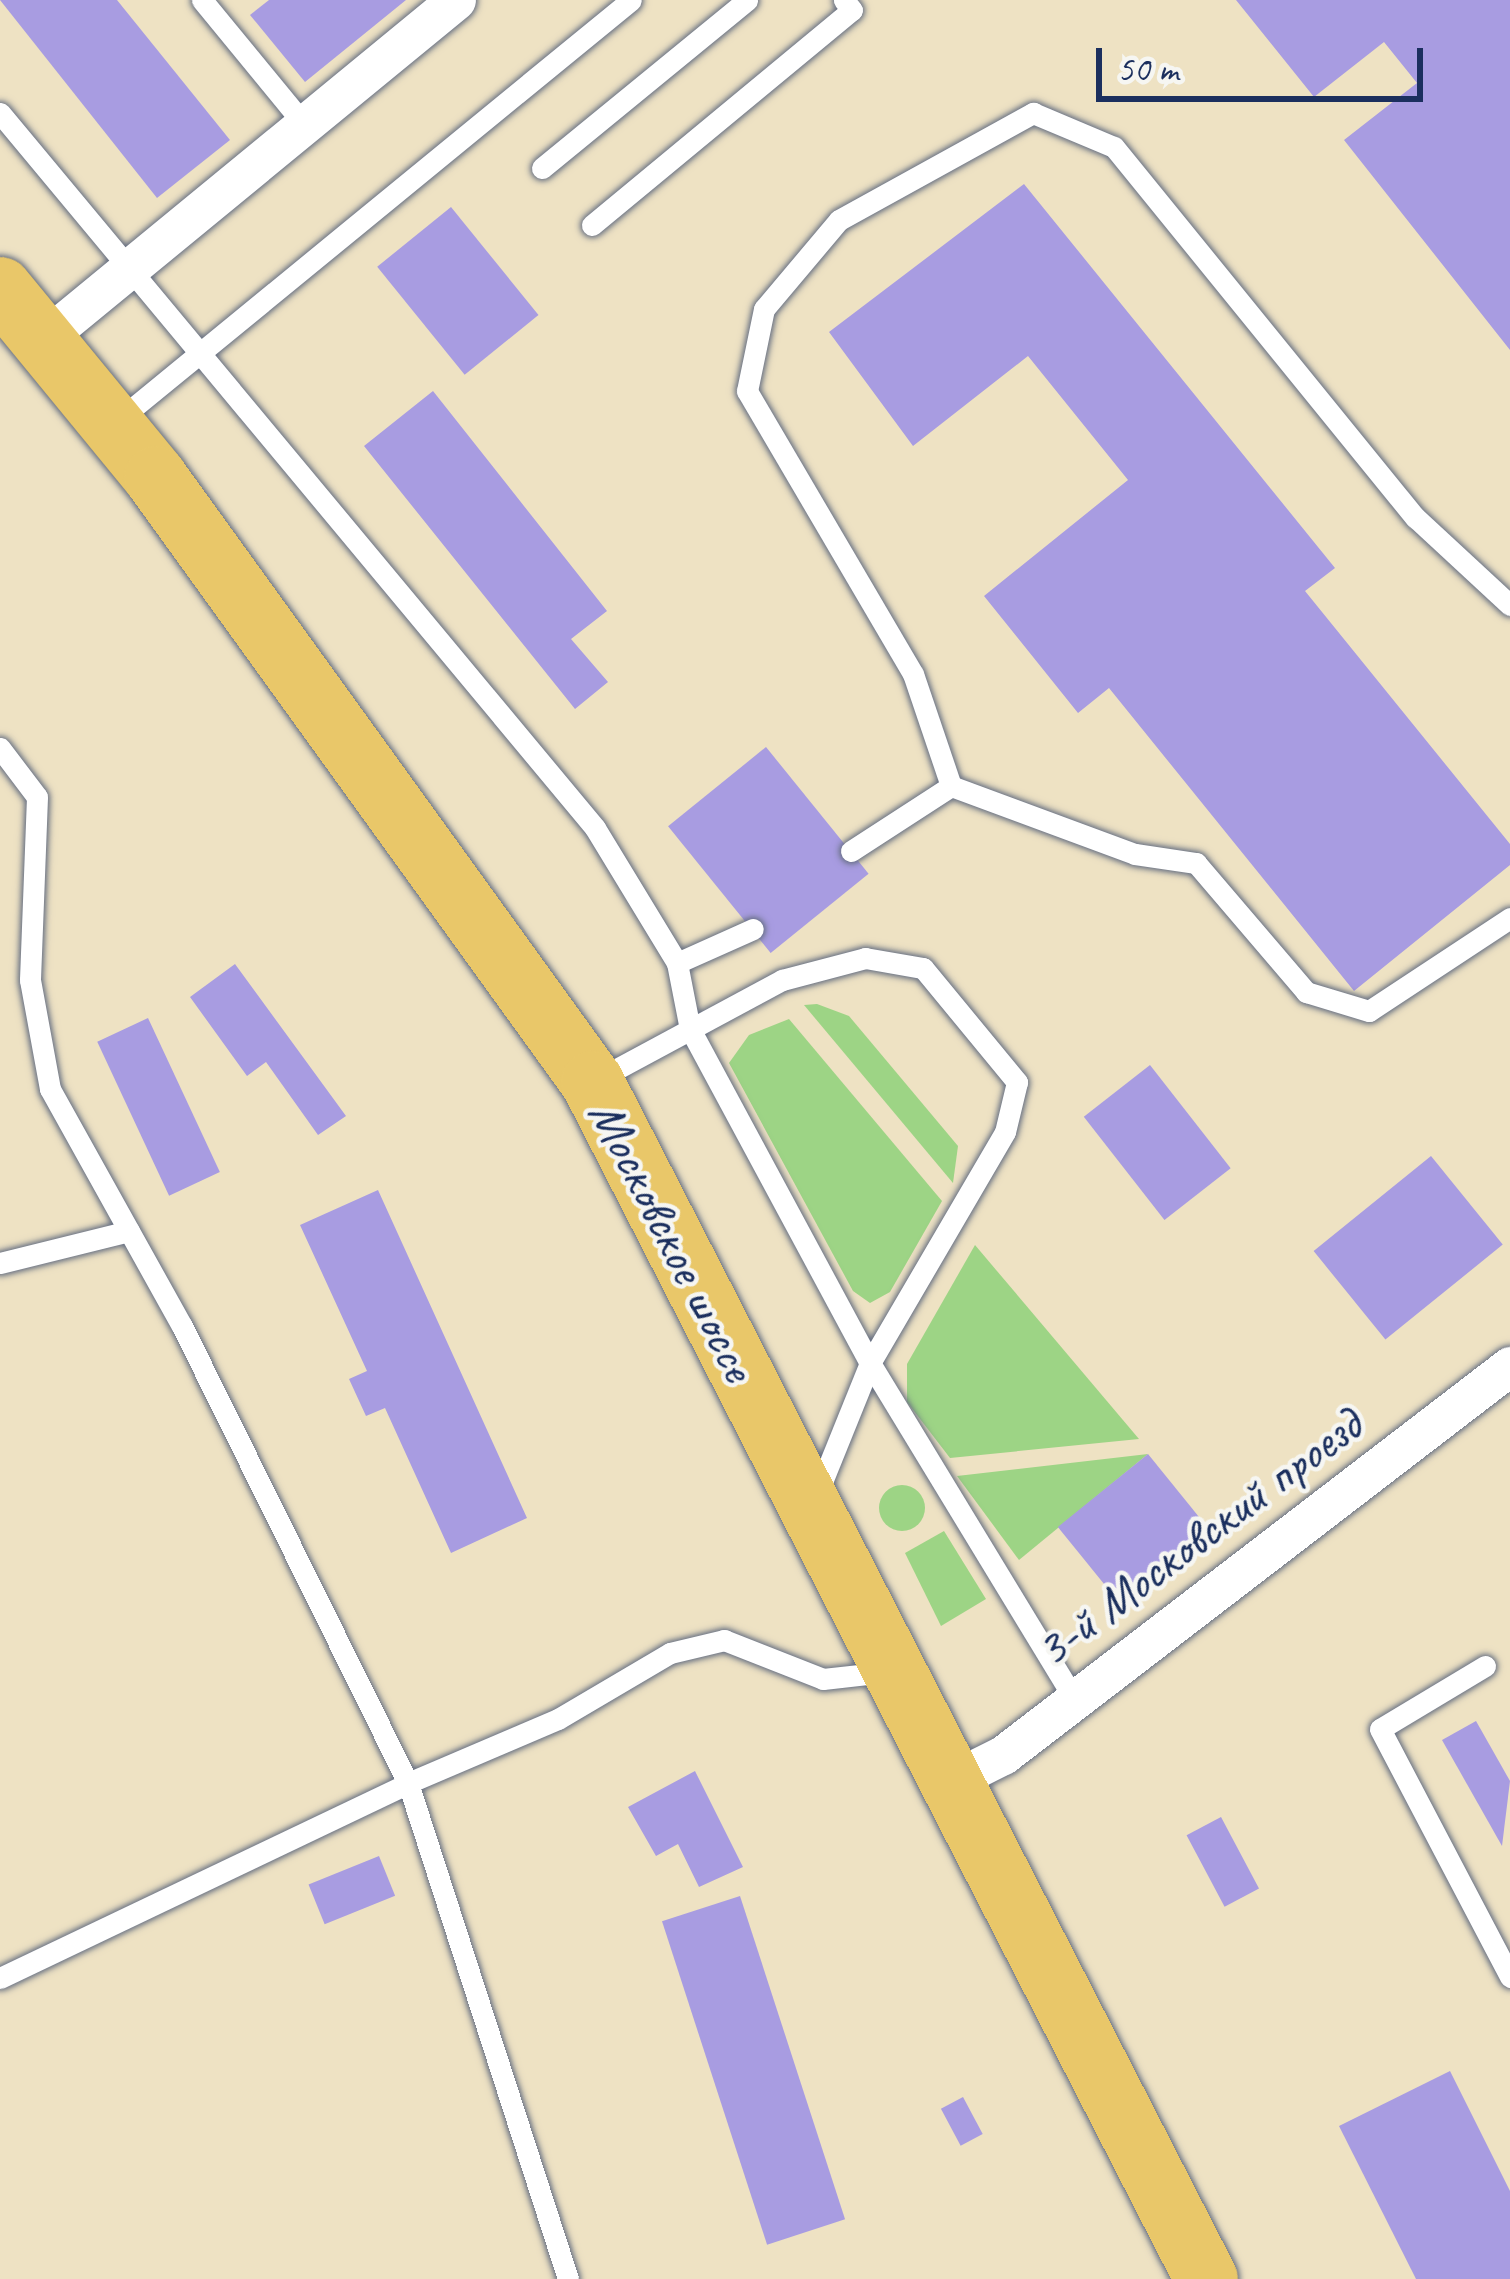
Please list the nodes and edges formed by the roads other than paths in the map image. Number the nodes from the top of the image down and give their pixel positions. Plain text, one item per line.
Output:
1 (456, 0) edge
2 (631, 0) edge
3 (747, 0) edge
4 (844, 0) edge
5 (214, 5) edge
6 (0, 113) edge
7 (304, 124) junction
8 (542, 168) dead end
9 (592, 225) dead end
10 (129, 271) junction
11 (0, 288) edge
12 (41, 341) junction
13 (196, 352) junction
14 (112, 425) junction
15 (1510, 604) edge
16 (0, 748) edge
17 (951, 786) junction
18 (851, 851) dead end
19 (1510, 918) edge
20 (753, 929) dead end
21 (677, 963) junction
22 (690, 1029) junction
23 (592, 1082) junction
24 (129, 1231) junction
25 (0, 1263) edge
26 (870, 1363) junction
27 (1510, 1366) edge
28 (812, 1509) junction
29 (1484, 1666) dead end
30 (890, 1672) junction
31 (1075, 1700) junction
32 (408, 1784) junction
33 (945, 1784) junction
34 (1510, 1977) edge
35 (0, 1978) edge
36 (568, 2279) edge
37 (1207, 2279) edge

1 - 7 street
2 - 13 lane
3 - 8 lane
4 - 9 lane
5 - 7 lane
6 - 10 lane
7 - 10 street
10 - 12 street
10 - 13 lane
11 - 12 main road, Московское шоссе
12 - 14 main road, Московское шоссе
13 - 14 lane
13 - 21 lane
14 - 23 main road, Московское шоссе
15 - 17 lane
16 - 24 lane
17 - 18 lane
17 - 19 lane
20 - 21 lane
21 - 22 lane
22 - 23 lane
22 - 26 lane
22 - 26 lane
23 - 28 main road, Московское шоссе
24 - 25 lane
24 - 32 lane
26 - 28 lane
26 - 31 lane
27 - 31 street, 3-й Московский проезд
28 - 30 main road, Московское шоссе
29 - 34 lane
30 - 32 lane
30 - 33 main road, Московское шоссе
31 - 33 street, 3-й Московский проезд
32 - 35 lane
32 - 36 lane
33 - 37 main road, Московское шоссе

